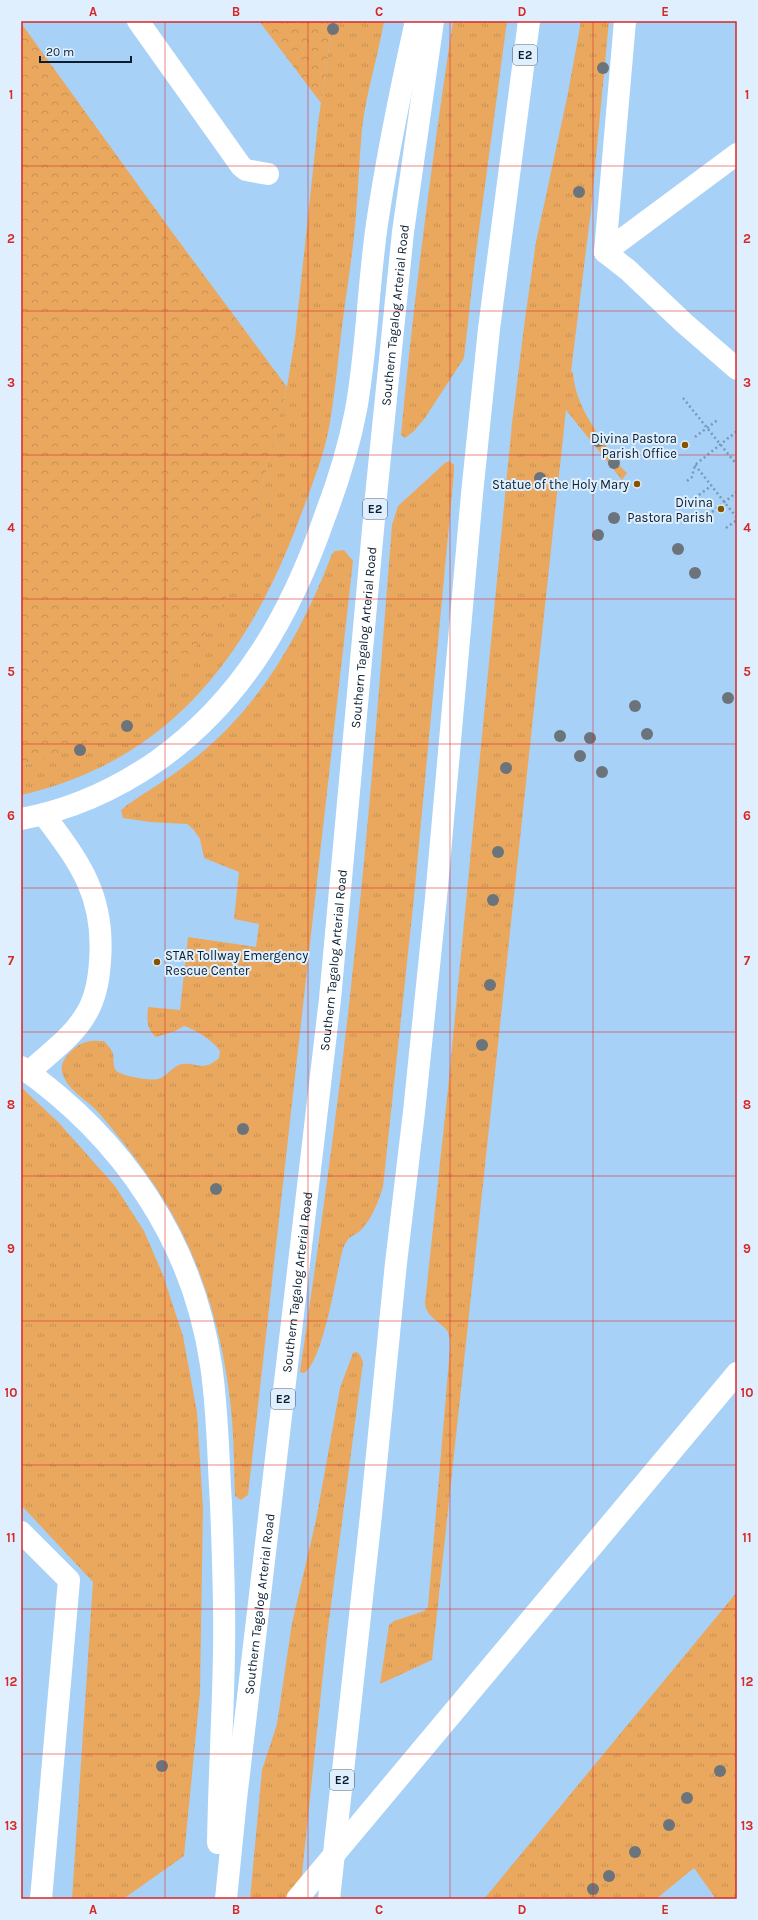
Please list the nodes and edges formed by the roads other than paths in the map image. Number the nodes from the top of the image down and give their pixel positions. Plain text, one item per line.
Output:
1 (138, 21) edge
2 (416, 21) edge
3 (433, 21) edge
4 (529, 21) edge
5 (625, 21) edge
6 (737, 154) edge
7 (268, 174) dead end
8 (605, 252) junction
9 (733, 366) edge
10 (44, 815) junction
11 (21, 819) edge
12 (25, 1069) edge
13 (737, 1373) edge
14 (21, 1532) edge
15 (41, 1899) edge
16 (218, 1899) edge
17 (226, 1899) edge
18 (297, 1899) edge
19 (329, 1899) edge

1 - 7 main road
2 - 10 main road
3 - 17 main road, Southern Tagalog Arterial Road / E2
4 - 19 main road, E2
5 - 8 main road
6 - 8 main road
8 - 9 main road
10 - 11 main road
10 - 12 main road
12 - 16 main road
13 - 18 main road
14 - 15 main road

